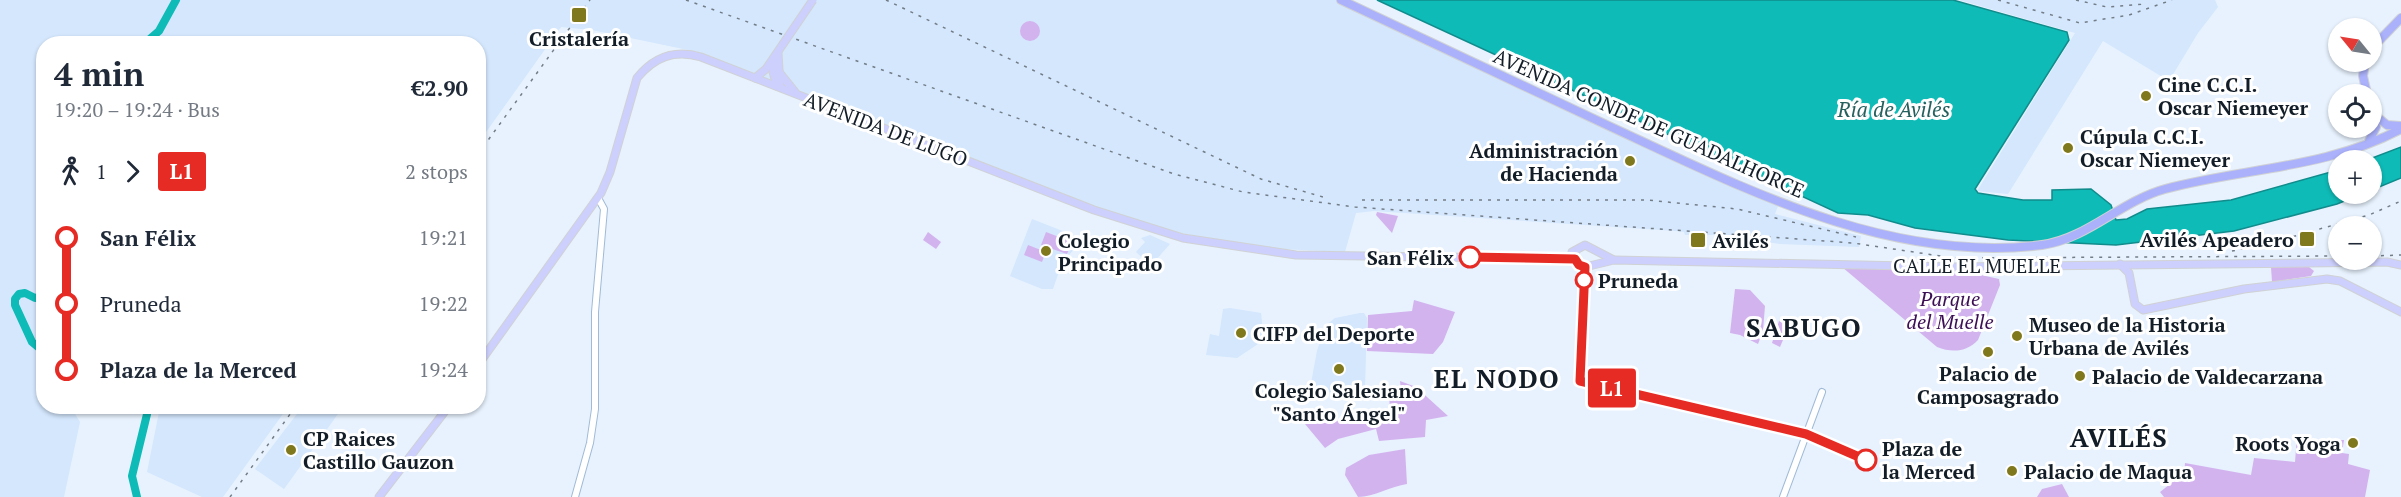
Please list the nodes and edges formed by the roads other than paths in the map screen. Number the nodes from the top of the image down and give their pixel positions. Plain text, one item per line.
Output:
1 (813, 0) edge
2 (1341, 0) edge
3 (2399, 22) edge
4 (2382, 38) edge
5 (779, 50) junction
6 (778, 70) junction
7 (755, 78) junction
8 (779, 87) junction
9 (796, 94) junction
10 (2382, 120) edge
11 (2386, 124) junction
12 (2401, 130) edge
13 (2382, 132) edge
14 (2386, 136) junction
15 (2373, 138) edge
16 (2368, 143) junction
17 (2359, 150) edge
18 (2360, 150) edge
19 (2328, 159) edge
20 (2271, 169) junction
21 (597, 198) junction
22 (1594, 250) junction
23 (1575, 255) junction
24 (1614, 260) junction
25 (1592, 264) junction
26 (2120, 264) junction
27 (2150, 264) junction
28 (2401, 265) edge
29 (2130, 278) junction
30 (2401, 312) edge
31 (486, 354) edge
32 (1822, 392) dead end
33 (442, 414) edge
34 (379, 497) edge
35 (575, 497) edge
36 (1783, 497) edge

1 - 5 main road, bridge
2 - 20 highway, AVENIDA CONDE DE GUADALHORCE
3 - 4 highway
5 - 6 main road
5 - 7 main road
5 - 8 main road
6 - 8 main road
6 - 9 main road
7 - 8 main road, AVENIDA DE LUGO
7 - 21 main road, AVENIDA DE LUGO
8 - 9 main road, AVENIDA DE LUGO
9 - 23 main road, AVENIDA DE LUGO
10 - 11 highway
11 - 12 highway
11 - 14 highway
12 - 14 highway
12 - 17 highway
13 - 14 highway
14 - 16 highway
14 - 18 highway
15 - 16 highway
16 - 20 highway
19 - 20 highway
21 - 31 main road, AVENIDA DE LUGO
21 - 35 street
22 - 23 main road
22 - 24 main road
22 - 25 main road
23 - 25 main road
24 - 25 main road
24 - 26 main road, CALLE EL MUELLE
26 - 27 main road, CALLE EL MUELLE
26 - 29 main road
27 - 28 main road, CALLE EL MUELLE
27 - 29 main road
29 - 30 main road
32 - 36 street
33 - 34 main road

